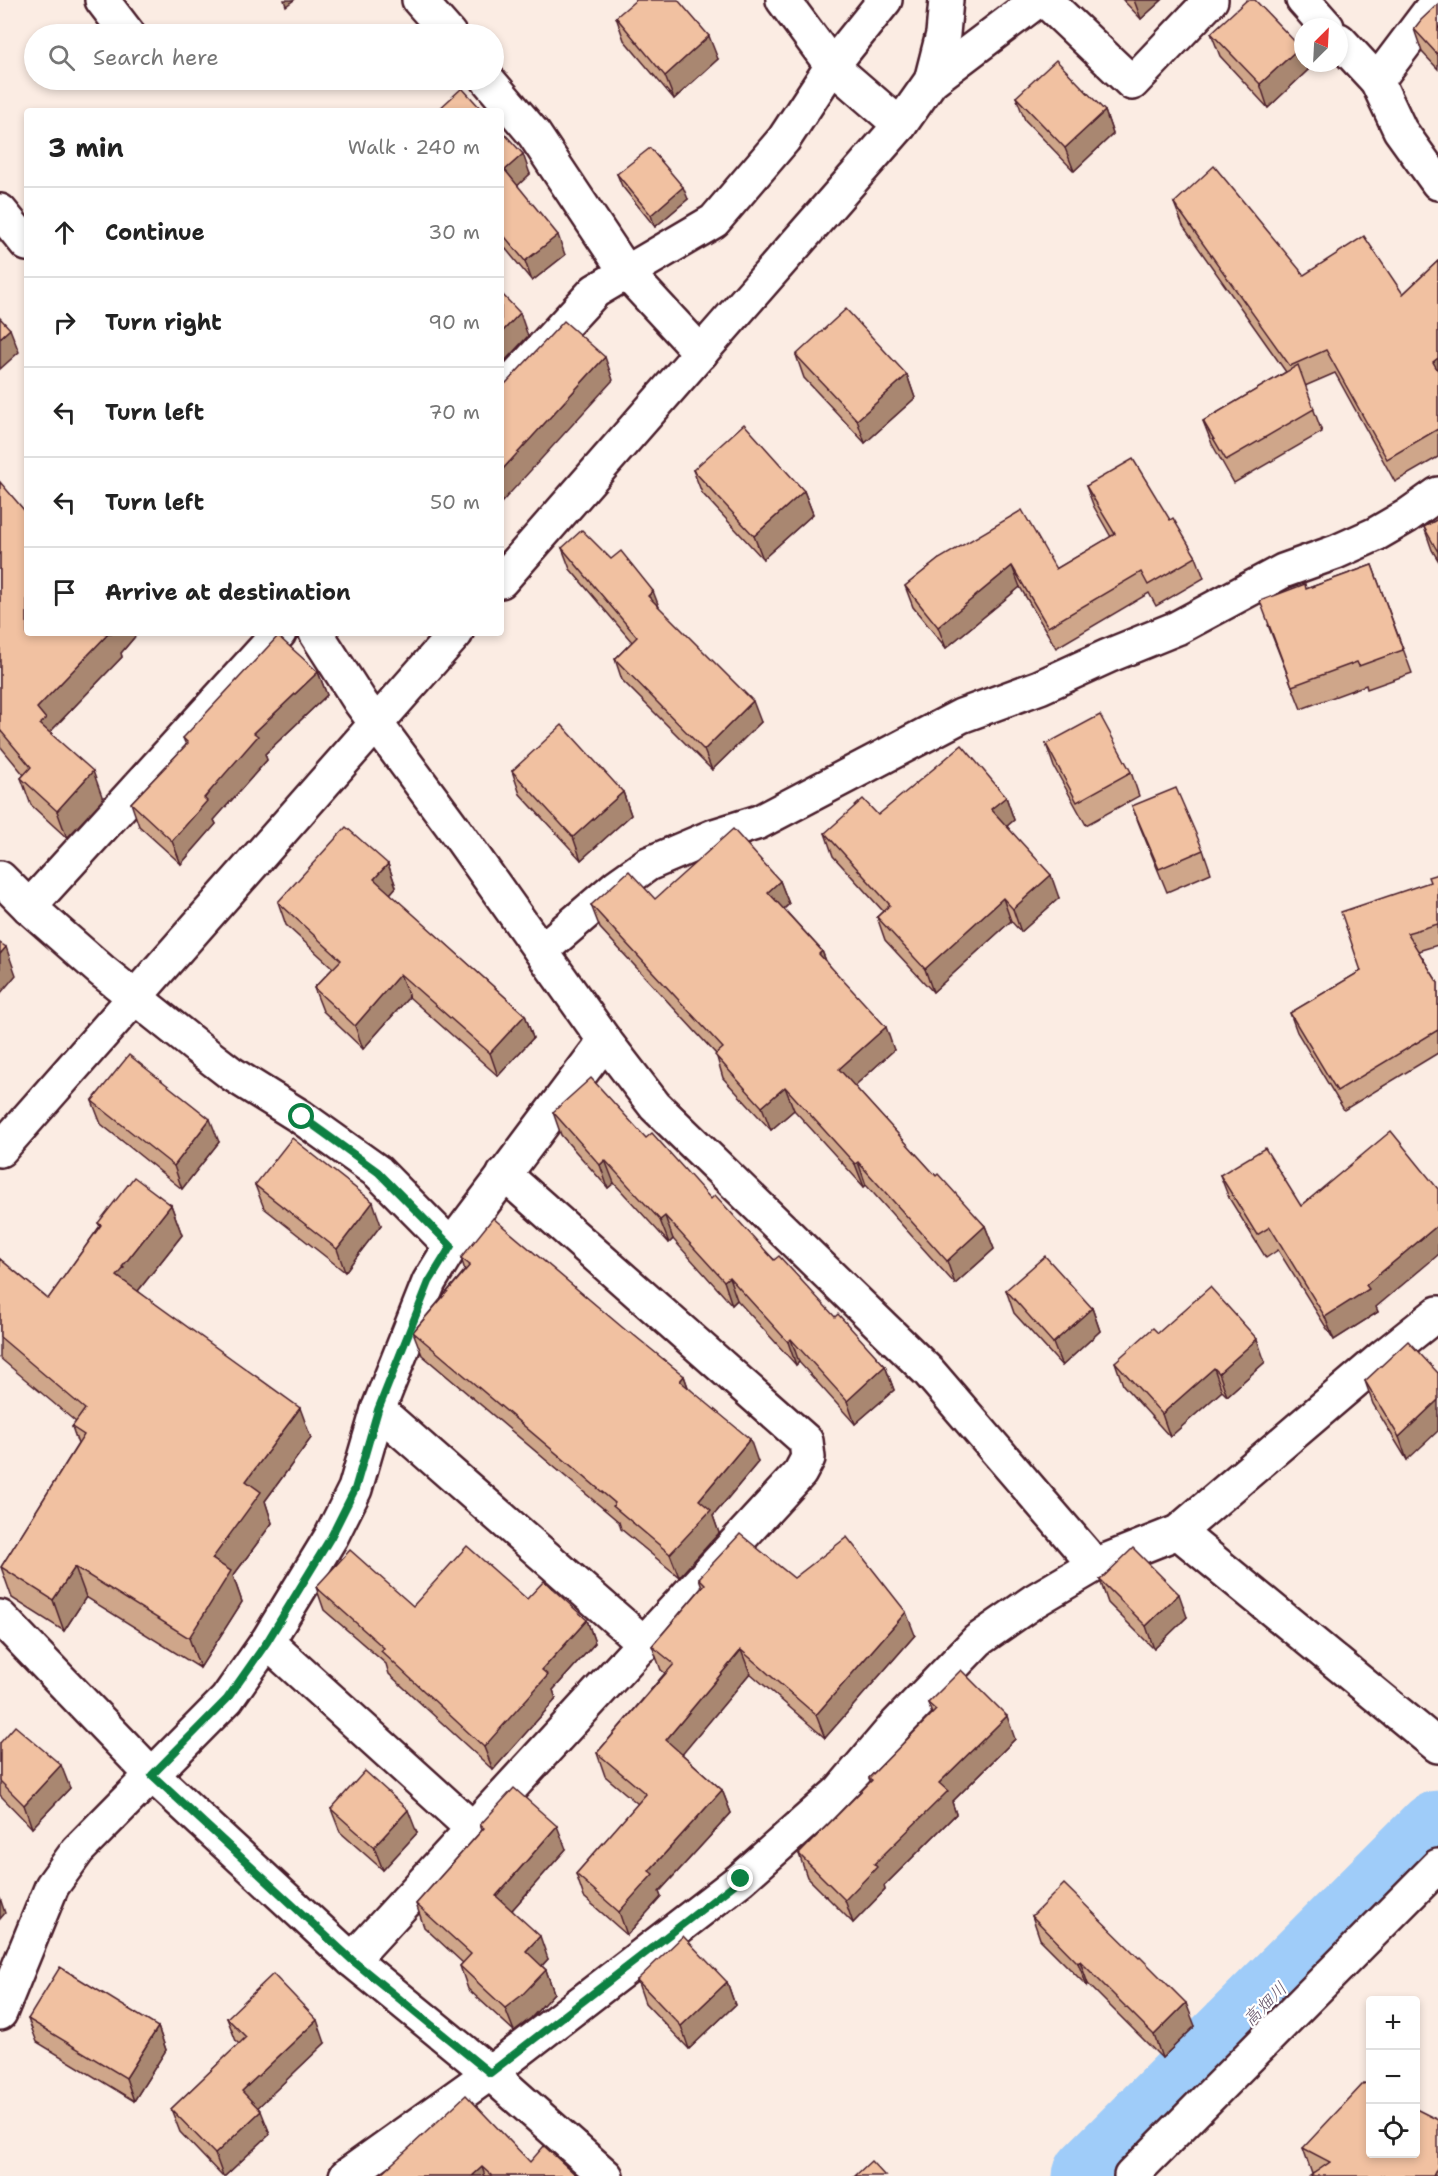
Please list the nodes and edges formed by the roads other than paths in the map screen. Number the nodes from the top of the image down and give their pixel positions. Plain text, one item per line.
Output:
1 (419, 0) edge
2 (783, 0) edge
3 (885, 0) edge
4 (946, 0) edge
5 (1038, 0) edge
6 (1045, 0) edge
7 (1211, 0) edge
8 (1303, 0) edge
9 (1438, 0) edge
10 (1319, 18) edge
11 (440, 24) edge
12 (1348, 50) edge
13 (832, 66) junction
14 (932, 81) junction
15 (1377, 81) junction
16 (497, 90) edge
17 (900, 125) junction
18 (1438, 183) edge
19 (0, 211) edge
20 (24, 240) edge
21 (626, 272) junction
22 (701, 353) junction
23 (504, 390) edge
24 (1438, 494) edge
25 (504, 578) edge
26 (276, 636) edge
27 (318, 636) edge
28 (453, 636) edge
29 (376, 724) junction
30 (0, 878) edge
31 (29, 908) junction
32 (542, 951) junction
33 (135, 998) junction
34 (604, 1041) junction
35 (0, 1150) edge
36 (504, 1174) junction
37 (451, 1246) junction
38 (1438, 1313) edge
39 (378, 1410) junction
40 (1178, 1532) junction
41 (1095, 1565) junction
42 (0, 1617) edge
43 (267, 1642) junction
44 (645, 1644) junction
45 (1438, 1746) edge
46 (152, 1775) junction
47 (472, 1828) junction
48 (1438, 1866) edge
49 (352, 1960) junction
50 (0, 2013) edge
51 (490, 2073) junction
52 (346, 2176) edge
53 (606, 2176) edge
54 (1131, 2176) edge

1 - 11 street
2 - 13 street
3 - 13 street
4 - 14 street
5 - 14 street
6 - 7 street
8 - 10 street
9 - 15 street
12 - 15 street
13 - 17 street
13 - 21 street
14 - 17 street
15 - 18 street
16 - 21 street
17 - 22 street
19 - 20 street
21 - 22 street
21 - 23 street
22 - 25 street
24 - 32 street
26 - 31 street
27 - 29 street
28 - 29 street
29 - 32 street
29 - 33 street
30 - 31 street
31 - 33 street
32 - 34 street
33 - 35 street
33 - 37 street
34 - 36 street
34 - 41 street
36 - 37 street
36 - 44 street
37 - 39 street
38 - 40 street
39 - 43 street
39 - 44 street
40 - 41 street
40 - 45 street
41 - 51 street
42 - 46 street
43 - 46 street
43 - 47 street
44 - 47 street
46 - 49 street
46 - 50 street
47 - 49 street
48 - 54 street
49 - 51 street
51 - 52 street
51 - 53 street

